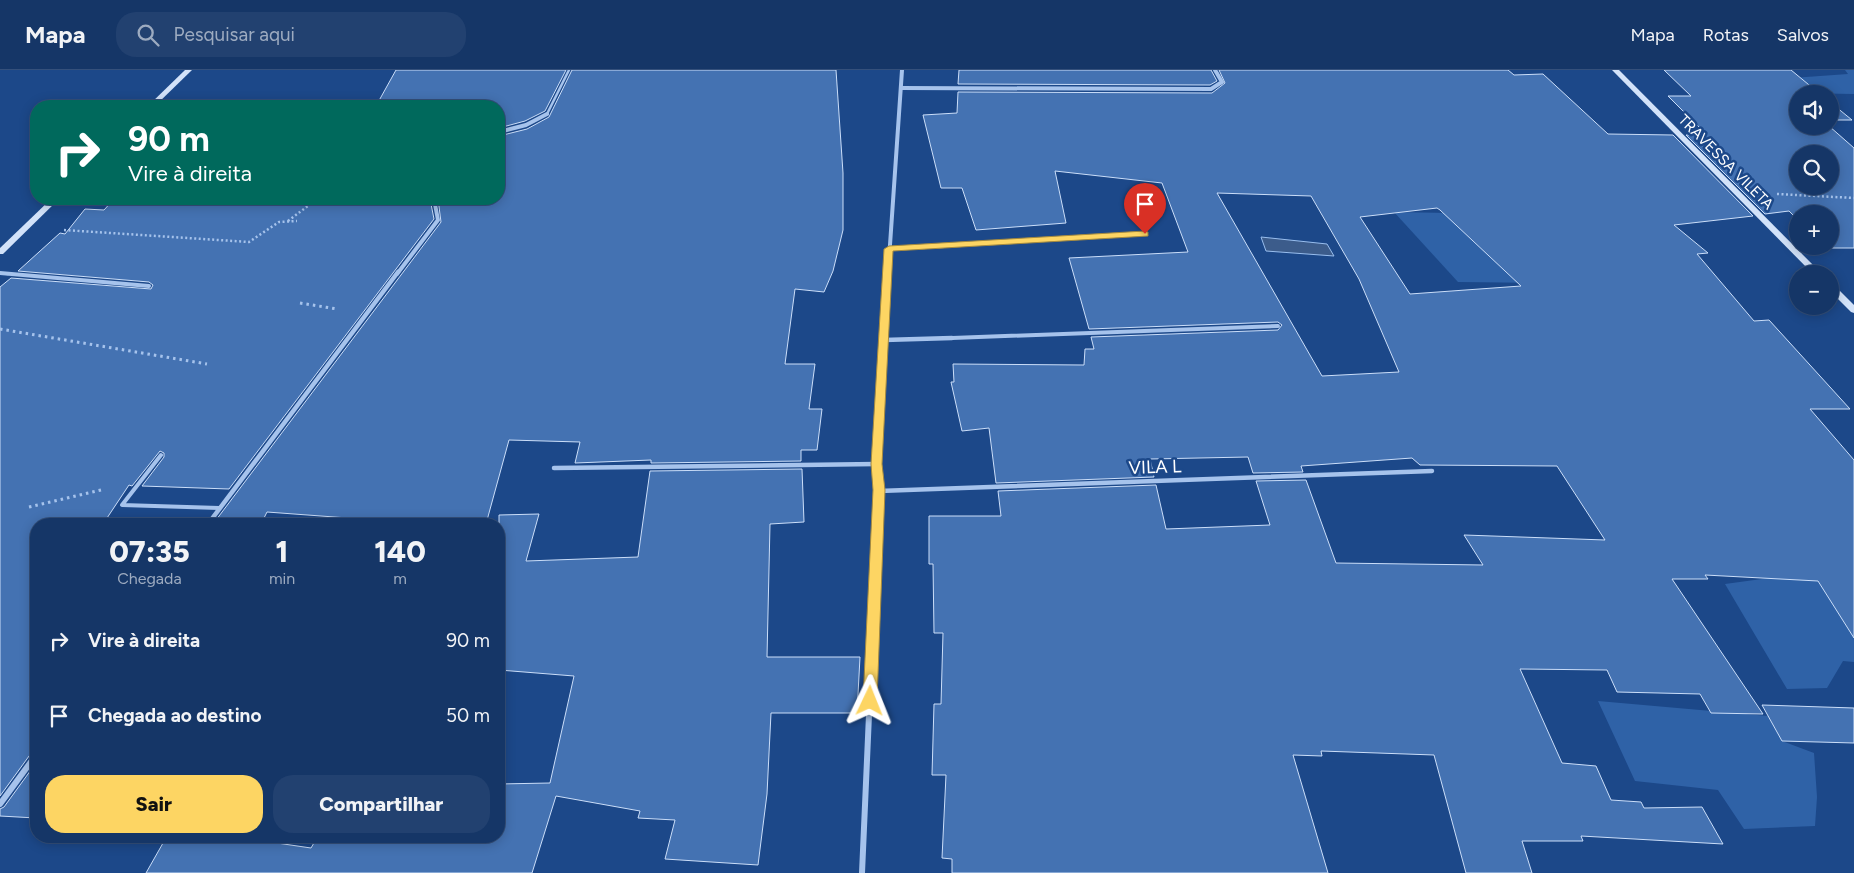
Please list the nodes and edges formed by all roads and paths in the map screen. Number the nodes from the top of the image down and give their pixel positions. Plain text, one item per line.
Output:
1 (189, 70) edge
2 (569, 70) edge
3 (902, 70) edge
4 (1215, 70) edge
5 (1615, 70) edge
6 (901, 88) junction
7 (157, 100) edge
8 (547, 114) joint
9 (505, 130) edge
10 (1737, 192) junction
11 (1854, 198) edge
12 (49, 205) edge
13 (309, 205) edge
14 (435, 205) edge
15 (297, 221) dead end
16 (288, 222) junction
17 (26, 227) junction
18 (1145, 234) dead end
19 (944, 246) joint
20 (889, 249) junction
21 (0, 252) edge
22 (1809, 265) edge
23 (0, 273) edge
24 (149, 286) dead end
25 (1839, 295) edge
26 (300, 303) dead end
27 (1854, 310) edge
28 (367, 314) junction
29 (1278, 326) dead end
30 (0, 329) edge
31 (952, 338) joint
32 (884, 340) junction
33 (207, 364) dead end
34 (161, 455) dead end
35 (877, 464) junction
36 (554, 468) dead end
37 (1432, 472) dead end
38 (134, 490) junction
39 (879, 490) junction
40 (29, 506) dead end
41 (219, 508) junction
42 (212, 518) edge
43 (30, 763) edge
44 (0, 804) edge
45 (862, 873) edge

1 - 7 street
2 - 8 lane
3 - 6 street
4 - 6 street
5 - 10 street, TRAVESSA VILETA
6 - 20 street
8 - 9 street
10 - 11 path
10 - 22 street, TRAVESSA VILETA
12 - 17 street
13 - 16 path
14 - 28 street
15 - 16 path
16 - 17 path
17 - 21 street
18 - 19 lane
19 - 20 street
20 - 32 street
23 - 24 lane
25 - 27 street
26 - 28 path
28 - 41 street
29 - 31 lane
30 - 33 path
31 - 32 street
32 - 35 street
34 - 38 lane
35 - 36 street
35 - 39 street
37 - 39 street, VILA L
38 - 40 path
38 - 41 lane
39 - 45 street
41 - 42 street
43 - 44 street

